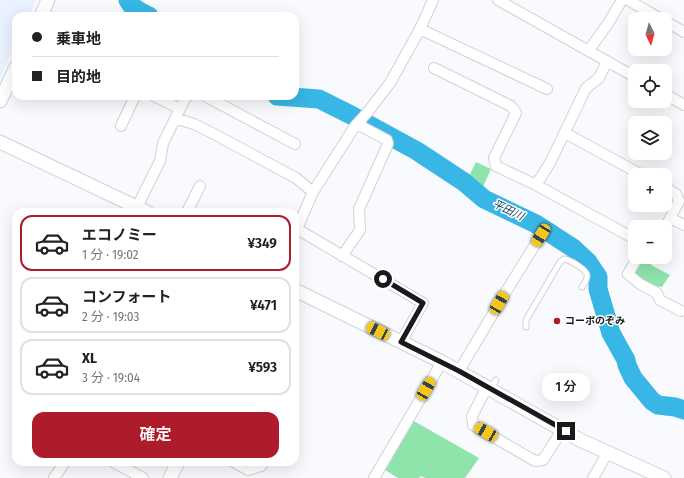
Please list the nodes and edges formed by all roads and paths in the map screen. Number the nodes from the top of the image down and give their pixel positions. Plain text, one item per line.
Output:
1 (48, 0) edge
2 (433, 0) edge
3 (498, 0) edge
4 (622, 0) edge
5 (628, 0) edge
6 (43, 12) edge
7 (649, 12) edge
8 (672, 25) edge
9 (420, 29) junction
10 (684, 32) edge
11 (589, 50) junction
12 (607, 61) junction
13 (434, 68) dead end
14 (628, 73) edge
15 (12, 76) edge
16 (547, 89) dead end
17 (672, 98) edge
18 (133, 100) edge
19 (159, 100) edge
20 (184, 100) edge
21 (212, 100) edge
22 (0, 101) edge
23 (684, 105) edge
24 (177, 114) junction
25 (359, 122) junction
26 (121, 126) dead end
27 (565, 133) junction
28 (0, 142) edge
29 (295, 144) dead end
30 (629, 168) edge
31 (536, 185) junction
32 (200, 186) dead end
33 (672, 191) edge
34 (313, 192) junction
35 (138, 208) edge
36 (143, 208) edge
37 (189, 208) edge
38 (670, 218) joint
39 (299, 224) edge
40 (684, 225) edge
41 (299, 233) edge
42 (541, 235) dead end
43 (628, 235) edge
44 (342, 256) junction
45 (634, 264) edge
46 (582, 287) dead end
47 (299, 292) edge
48 (681, 312) dead end
49 (526, 327) dead end
50 (401, 342) junction
51 (442, 362) junction
52 (459, 371) junction
53 (491, 385) junction
54 (565, 430) junction
55 (608, 452) junction
56 (62, 466) edge
57 (120, 466) edge
58 (176, 466) edge
59 (241, 466) edge
60 (261, 466) edge
61 (54, 478) edge
62 (143, 478) edge
63 (170, 478) edge
64 (374, 478) edge
65 (594, 478) edge
66 (664, 478) edge

1 - 6 street
2 - 9 street
3 - 11 street
4 - 11 street
5 - 7 street
8 - 10 street
9 - 16 street
9 - 25 street
11 - 12 street
12 - 14 street
12 - 27 street
13 - 31 street
15 - 22 street
17 - 23 street
18 - 26 street
19 - 24 street
20 - 24 street
21 - 29 street
24 - 34 street
24 - 36 street
25 - 34 street
25 - 44 street
27 - 30 street
27 - 31 street
28 - 35 street
31 - 43 street
32 - 37 street
33 - 38 street
34 - 39 street
38 - 40 street
41 - 44 street
42 - 52 street
44 - 50 street
45 - 48 street
46 - 49 lane
47 - 50 street
50 - 51 street
51 - 52 street
51 - 64 street
52 - 53 street
53 - 54 street
53 - 54 street
54 - 55 street
55 - 65 street
55 - 66 street
56 - 61 street
57 - 62 street
58 - 63 street
59 - 60 street

